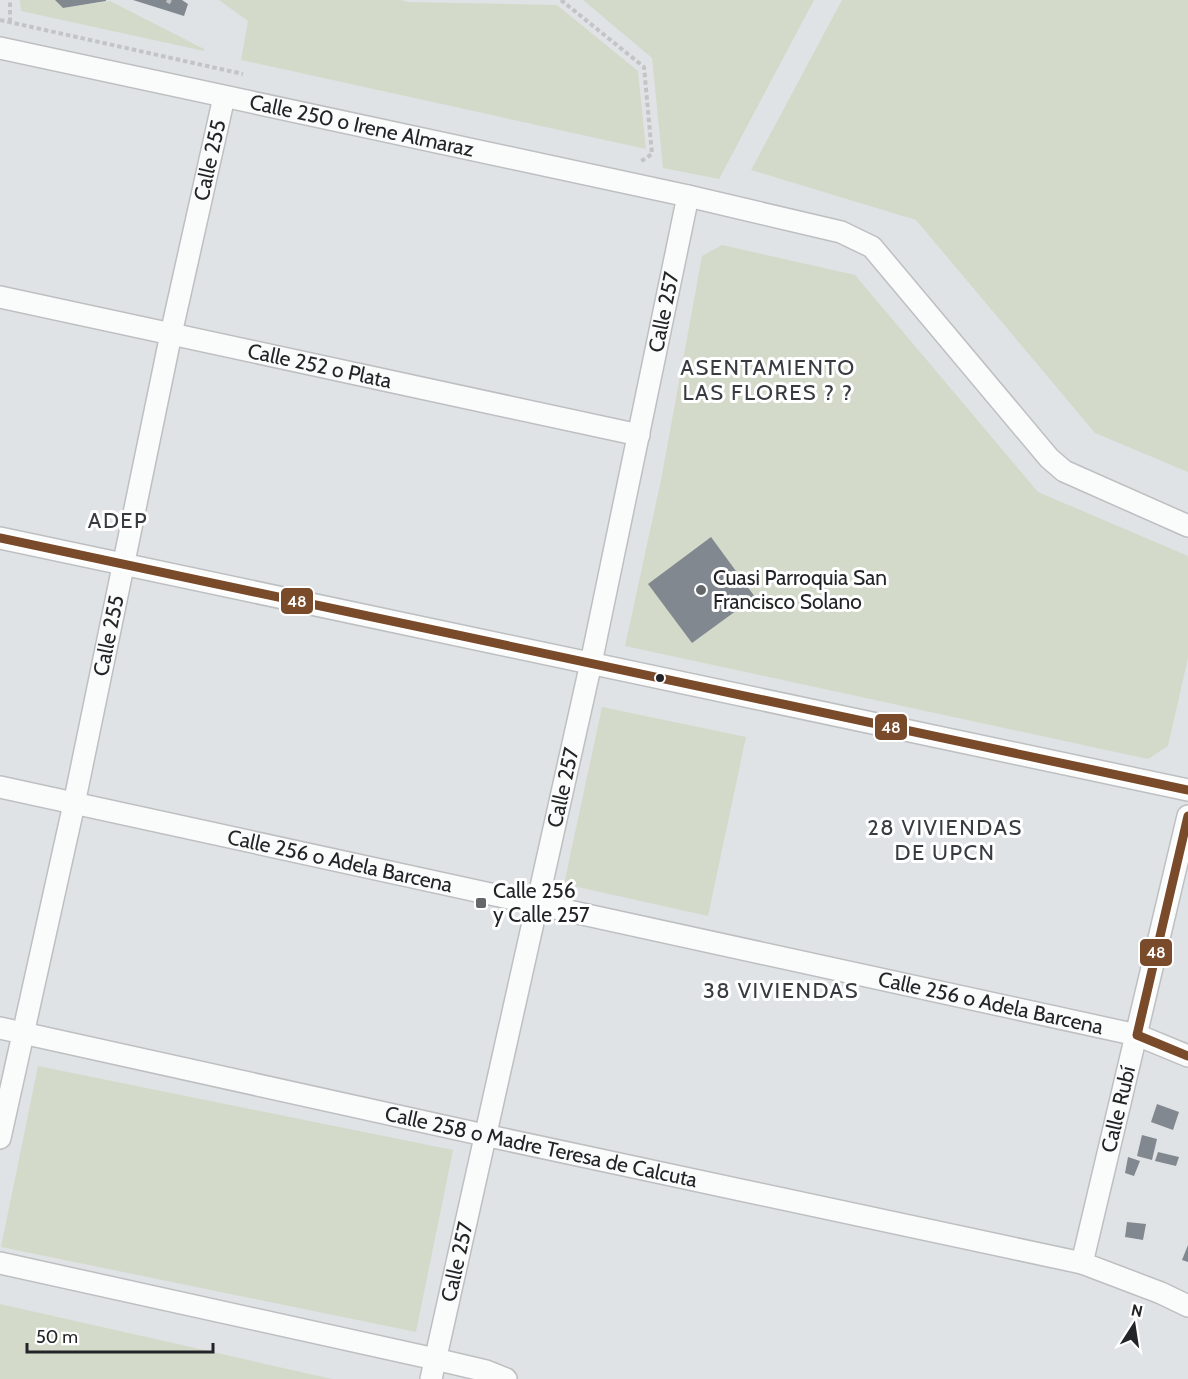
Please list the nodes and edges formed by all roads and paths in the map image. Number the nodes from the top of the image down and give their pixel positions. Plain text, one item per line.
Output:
1 (10, 0) edge
2 (167, 0) edge
3 (561, 0) edge
4 (173, 4) dead end
5 (0, 20) edge
6 (10, 22) junction
7 (0, 48) edge
8 (255, 77) dead end
9 (224, 97) junction
10 (639, 163) dead end
11 (688, 195) junction
12 (0, 297) edge
13 (171, 334) junction
14 (639, 435) junction
15 (1188, 526) edge
16 (0, 538) edge
17 (123, 564) junction
18 (591, 663) junction
19 (0, 788) edge
20 (1188, 790) edge
21 (74, 804) junction
22 (1188, 816) edge
23 (537, 905) junction
24 (0, 1028) edge
25 (23, 1032) junction
26 (1137, 1035) junction
27 (1188, 1056) edge
28 (484, 1136) junction
29 (0, 1138) edge
30 (0, 1263) edge
31 (1082, 1263) junction
32 (1188, 1306) edge
33 (433, 1369) edge
34 (506, 1379) edge

1 - 6 path
2 - 4 path
3 - 10 path
5 - 6 path
6 - 8 path
7 - 9 street, Calle 250 o Irene Almaraz
9 - 11 street, Calle 250 o Irene Almaraz
9 - 13 street, Calle 255
11 - 14 street, Calle 257
11 - 15 street, Calle 250 o Irene Almaraz
12 - 13 street, Calle 252 o Plata
13 - 14 street, Calle 252 o Plata
13 - 17 street, Calle 255
14 - 18 street, Calle 257
16 - 17 street
17 - 18 street
17 - 21 street, Calle 255
18 - 20 street
18 - 23 street, Calle 257
19 - 21 street, Calle 256 o Adela Barcena
21 - 23 street, Calle 256 o Adela Barcena
21 - 25 street, Calle 255
22 - 26 street, Calle Rubí
23 - 26 street, Calle 256 o Adela Barcena
23 - 28 street, Calle 257
24 - 25 street, Calle 258 o Madre Teresa de Calcuta
25 - 28 street, Calle 258 o Madre Teresa de Calcuta
25 - 29 street, Calle 255
26 - 27 street, Calle 256 o Adela Barcena
26 - 31 street, Calle Rubí
28 - 31 street, Calle 258 o Madre Teresa de Calcuta
28 - 33 street, Calle 257
30 - 33 street
31 - 32 street, Calle 258 o Madre Teresa de Calcuta
33 - 34 street

